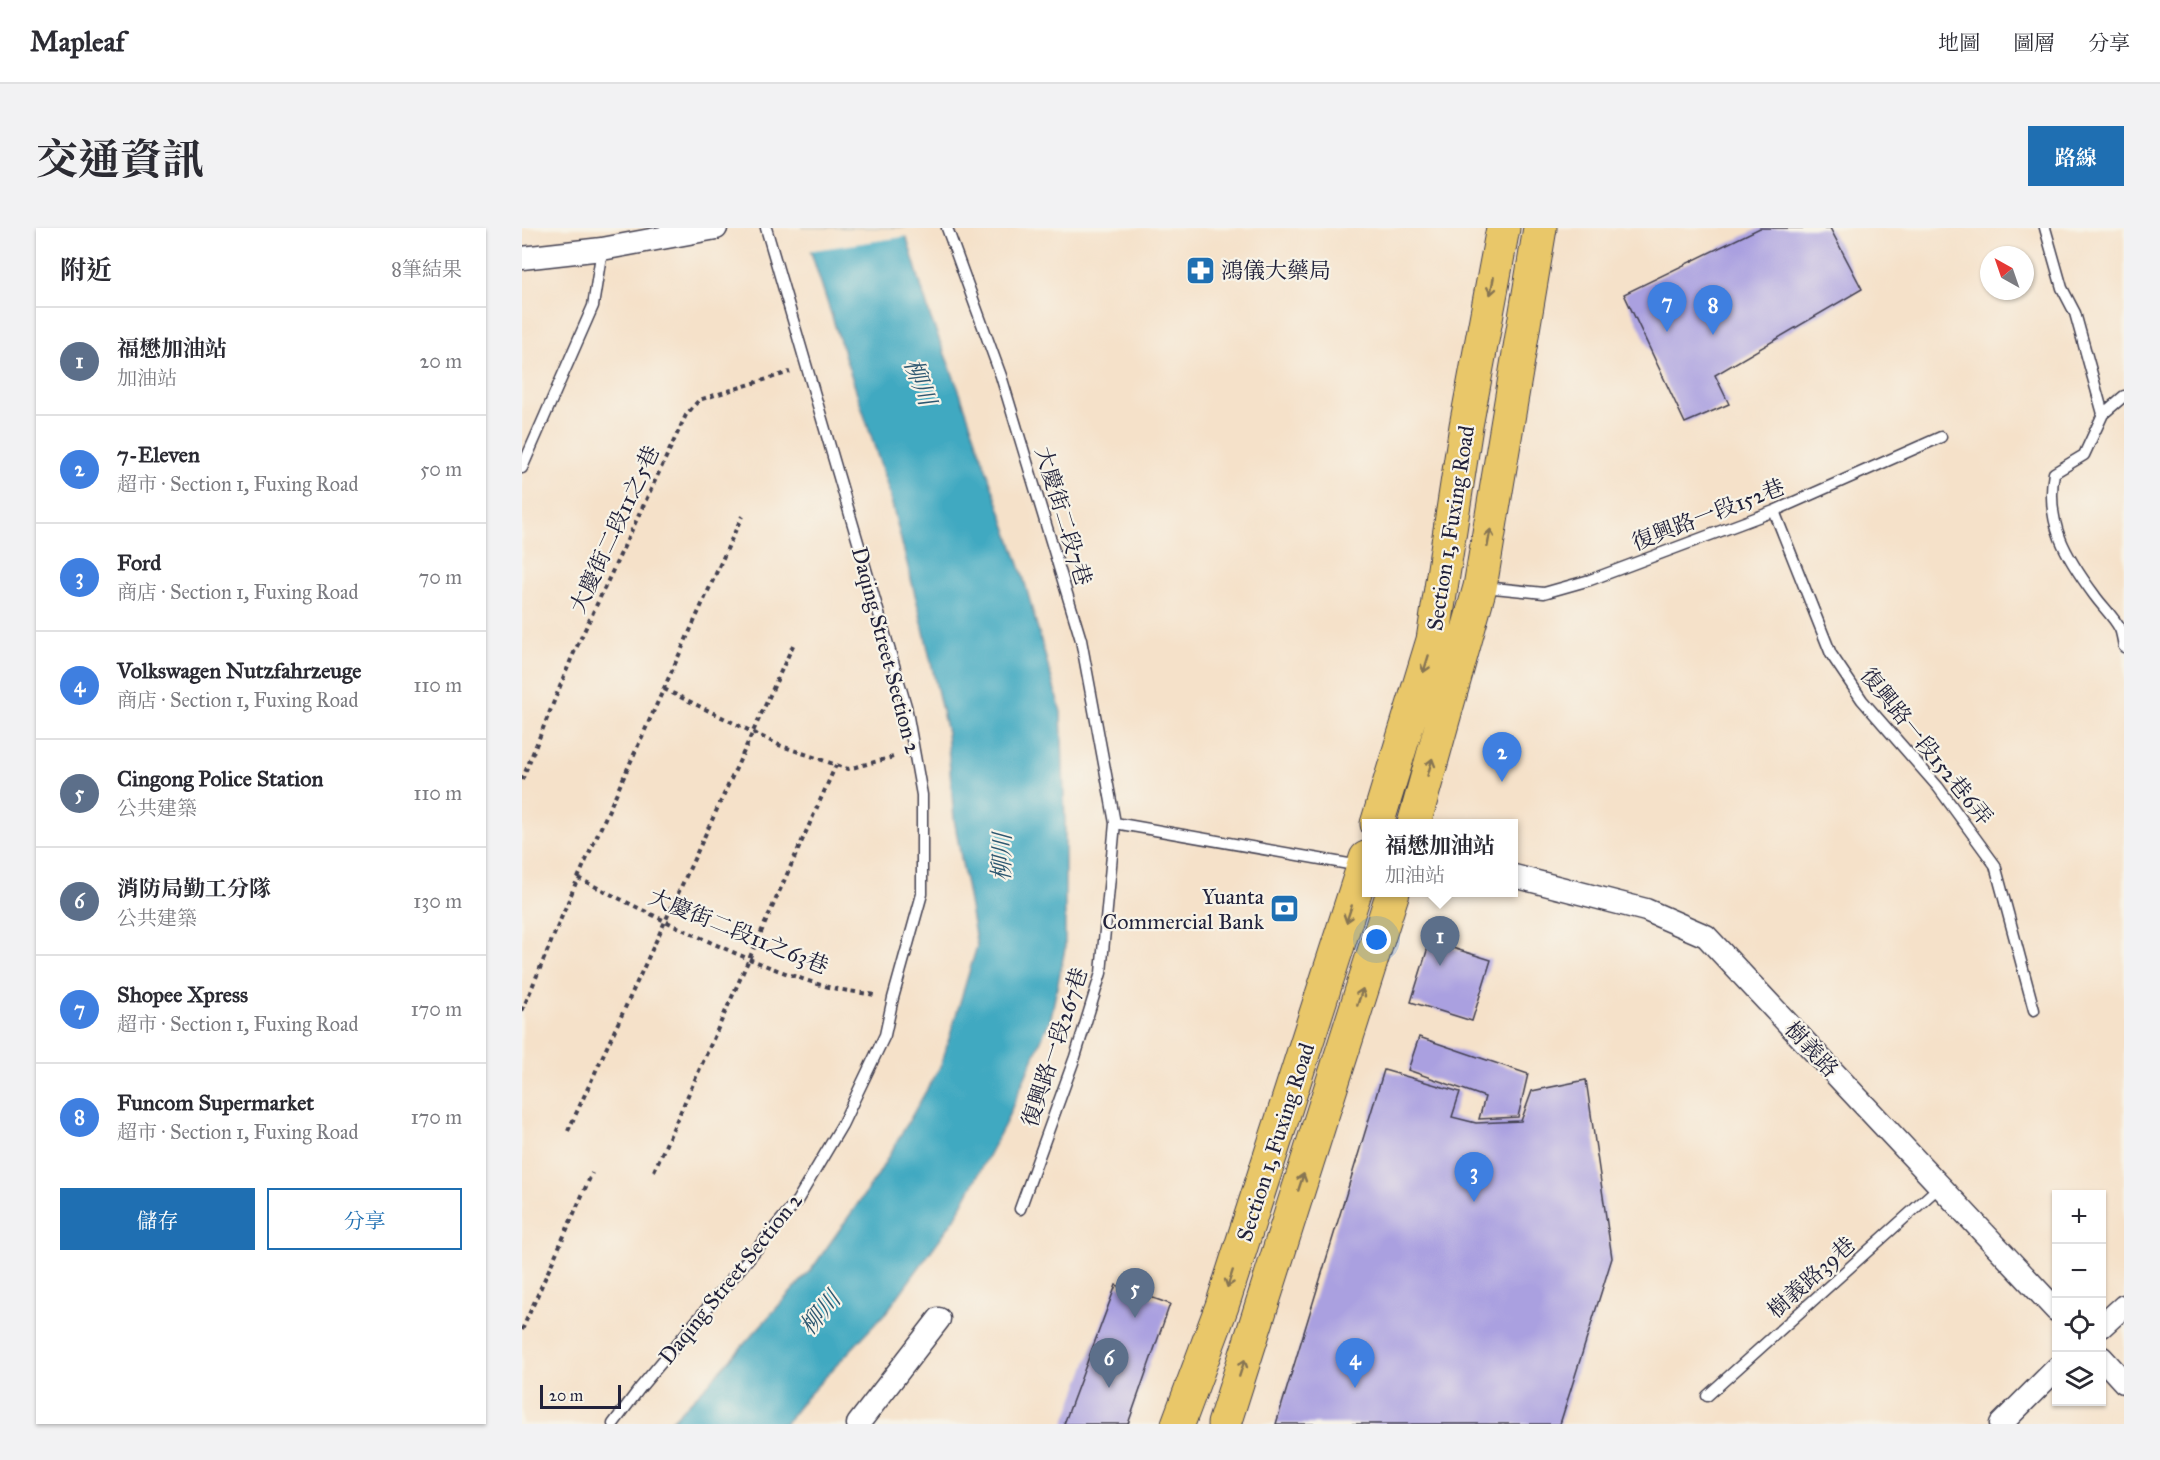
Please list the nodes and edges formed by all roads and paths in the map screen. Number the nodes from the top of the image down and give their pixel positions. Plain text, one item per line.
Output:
1 (716, 228) edge
2 (766, 228) edge
3 (947, 228) edge
4 (1503, 228) edge
5 (1540, 228) edge
6 (2045, 228) edge
7 (602, 249) junction
8 (522, 258) edge
9 (807, 366) junction
10 (2124, 396) edge
11 (2103, 414) junction
12 (1941, 437) dead end
13 (522, 468) edge
14 (1774, 511) junction
15 (742, 516) dead end
16 (1480, 587) junction
17 (2122, 627) edge
18 (795, 641) dead end
19 (2124, 647) edge
20 (664, 689) junction
21 (753, 732) junction
22 (915, 751) junction
23 (836, 765) junction
24 (522, 780) edge
25 (1379, 819) edge
26 (1415, 819) edge
27 (1115, 823) junction
28 (1362, 863) edge
29 (1362, 876) edge
30 (1518, 877) edge
31 (578, 878) junction
32 (1391, 897) edge
33 (664, 920) junction
34 (750, 958) junction
35 (893, 998) junction
36 (2034, 1010) dead end
37 (522, 1011) edge
38 (568, 1131) dead end
39 (654, 1171) dead end
40 (592, 1173) dead end
41 (1940, 1186) junction
42 (1020, 1209) dead end
43 (2052, 1306) edge
44 (2124, 1306) edge
45 (939, 1320) dead end
46 (2106, 1322) edge
47 (522, 1330) edge
48 (2106, 1362) edge
49 (2052, 1373) edge
50 (2124, 1382) edge
51 (1707, 1396) dead end
52 (613, 1424) edge
53 (858, 1424) edge
54 (1178, 1424) edge
55 (1224, 1424) edge
56 (2001, 1424) edge

1 - 7 street
2 - 9 lane, Daqing Street Section 2
3 - 27 lane, 大慶街二段7巷
4 -> 25 main road, Section 1, Fuxing Road
16 -> 5 main road, Section 1, Fuxing Road
6 - 11 lane
7 - 8 street
7 - 13 lane
9 - 22 lane, Daqing Street Section 2
9 - 24 path, 大慶街二段11之5巷
10 - 11 lane
11 - 17 lane
12 - 14 lane, 復興路一段152巷
14 - 16 lane, 復興路一段152巷
14 - 36 lane, 復興路一段152巷6弄
15 - 20 path
26 -> 16 main road, Section 1, Fuxing Road
17 - 19 lane
18 - 21 path
20 - 21 path
20 - 31 path
21 - 23 path
21 - 33 path
22 - 23 path
22 - 35 lane, Daqing Street Section 2
23 - 34 path
27 - 28 lane
27 - 42 lane, 復興路一段267巷
29 -> 54 main road, Section 1, Fuxing Road
30 - 41 street, 樹義路
31 - 33 path, 大慶街二段11之63巷
31 - 37 path
55 -> 32 main road, Section 1, Fuxing Road
33 - 34 path, 大慶街二段11之63巷
33 - 38 path
34 - 35 path, 大慶街二段11之63巷
34 - 39 path
35 - 52 lane, Daqing Street Section 2
40 - 47 path
41 - 43 street, 樹義路
41 - 51 lane, 樹義路39巷
44 - 46 street
45 - 53 street
48 - 50 street
49 - 56 street

